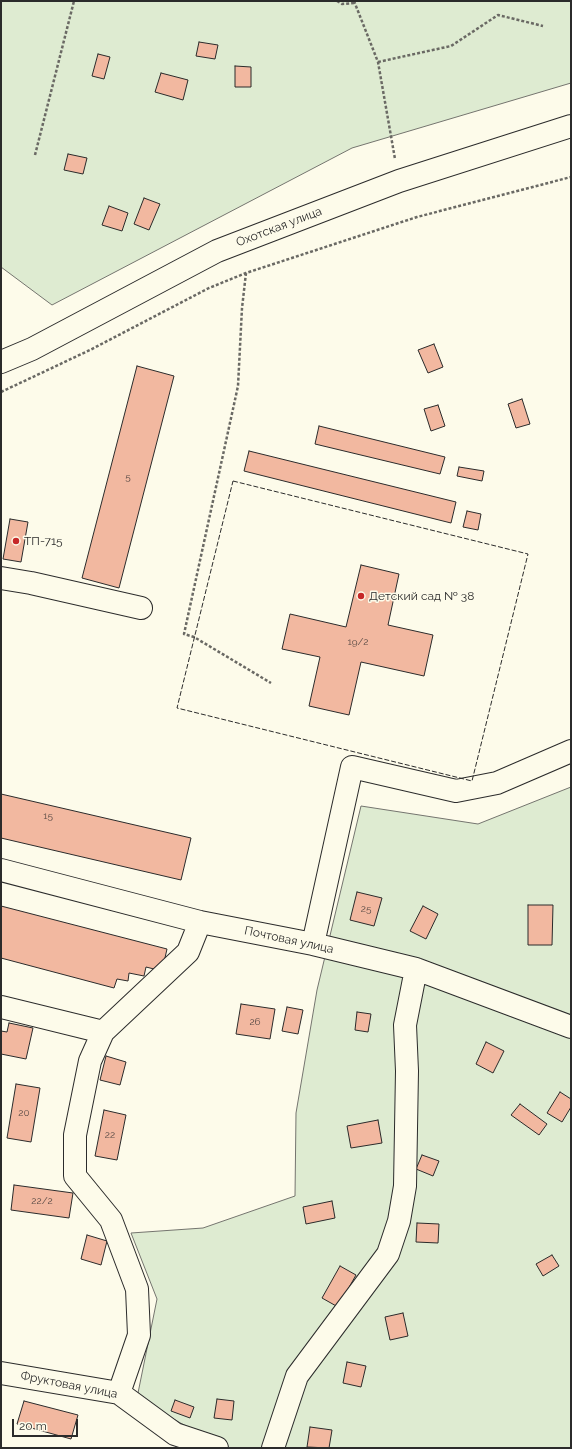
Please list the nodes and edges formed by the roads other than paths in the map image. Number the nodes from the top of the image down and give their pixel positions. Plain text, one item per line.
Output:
1 (571, 126) edge
2 (1, 362) edge
3 (1, 578) edge
4 (141, 608) dead end
5 (571, 752) edge
6 (1, 870) edge
7 (200, 922) junction
8 (313, 944) junction
9 (416, 969) junction
10 (1, 1007) edge
11 (571, 1027) edge
12 (103, 1032) junction
13 (1, 1373) edge
14 (119, 1392) junction
15 (217, 1448) edge
16 (273, 1448) edge

1 - 2 street, Охотская улица
3 - 4 street
5 - 8 street
6 - 7 street, Почтовая улица
7 - 8 street, Почтовая улица
7 - 12 street
8 - 9 street, Почтовая улица
9 - 11 street, Почтовая улица
9 - 16 street
10 - 12 street
12 - 14 street
13 - 14 street, Фруктовая улица
14 - 15 street, Фруктовая улица

